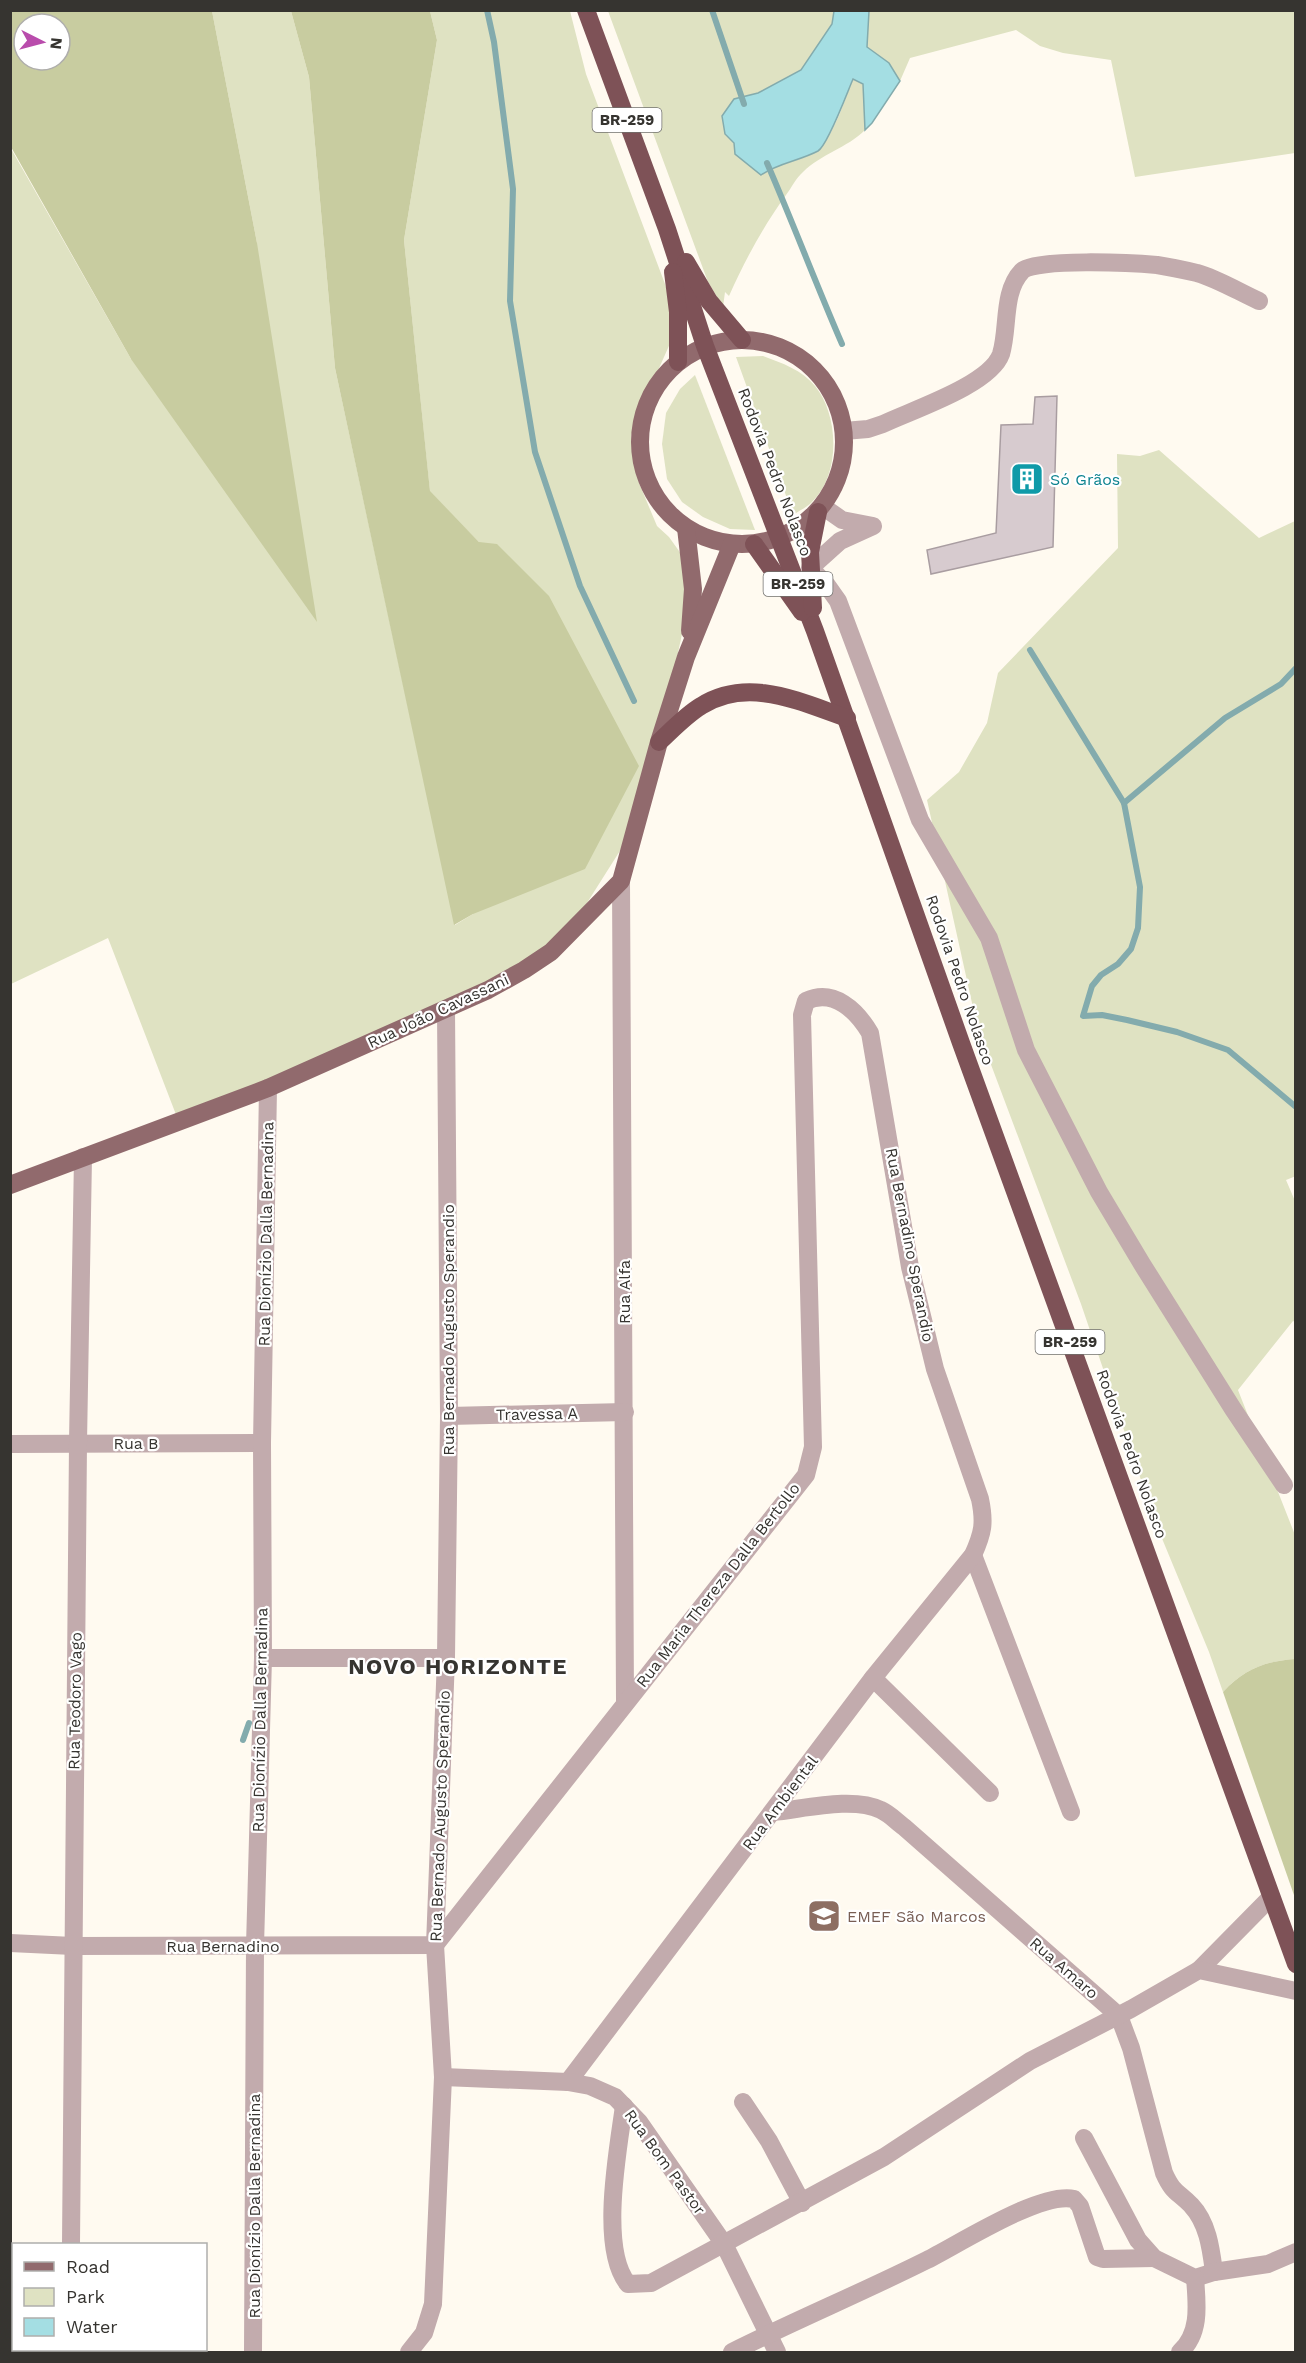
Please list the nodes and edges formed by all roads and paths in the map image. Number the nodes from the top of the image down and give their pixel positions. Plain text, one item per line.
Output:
1 (586, 10) edge
2 (668, 229) junction
3 (1259, 301) dead end
4 (742, 340) junction
5 (705, 346) junction
6 (678, 362) junction
7 (844, 431) junction
8 (820, 509) junction
9 (686, 528) junction
10 (780, 538) junction
11 (732, 544) junction
12 (754, 544) junction
13 (810, 568) junction
14 (815, 631) junction
15 (686, 657) junction
16 (847, 718) junction
17 (659, 742) junction
18 (621, 881) junction
19 (446, 1010) junction
20 (870, 1034) joint
21 (268, 1088) junction
22 (83, 1157) junction
23 (10, 1185) edge
24 (625, 1412) junction
25 (449, 1416) junction
26 (78, 1443) junction
27 (262, 1443) junction
28 (10, 1444) edge
29 (1284, 1485) dead end
30 (985, 1521) joint
31 (973, 1555) junction
32 (263, 1658) junction
33 (446, 1658) junction
34 (873, 1678) junction
35 (625, 1703) junction
36 (990, 1793) dead end
37 (773, 1812) junction
38 (1071, 1812) dead end
39 (1271, 1897) junction
40 (10, 1943) edge
41 (435, 1945) junction
42 (73, 1946) junction
43 (255, 1946) junction
44 (1296, 1964) edge
45 (1199, 1970) junction
46 (1296, 1991) edge
47 (1119, 2016) junction
48 (443, 2077) junction
49 (568, 2082) junction
50 (743, 2102) dead end
51 (624, 2106) junction
52 (1084, 2138) dead end
53 (802, 2203) junction
54 (71, 2243) edge
55 (724, 2244) junction
56 (1296, 2252) edge
57 (1154, 2258) junction
58 (1214, 2272) junction
59 (1195, 2278) junction
60 (768, 2334) junction
61 (253, 2352) edge
62 (409, 2352) edge
63 (732, 2352) edge
64 (777, 2352) edge
65 (1180, 2352) edge

1 - 2 highway, Rodovia Pedro Nolasco / BR-259
2 - 4 highway
2 - 5 highway, Rodovia Pedro Nolasco / BR-259
2 - 6 highway
3 - 7 street
4 - 5 main road
4 - 7 main road
5 - 6 main road
5 - 10 highway, Rodovia Pedro Nolasco / BR-259
6 - 9 main road
7 - 8 main road
8 - 10 main road
8 - 13 highway
8 - 13 street
9 - 11 main road
9 - 15 main road
10 - 12 main road
10 - 14 highway, Rodovia Pedro Nolasco / BR-259
11 - 12 main road
11 - 15 main road
12 - 14 highway
13 - 14 highway
13 - 29 street
14 - 16 highway, Rodovia Pedro Nolasco / BR-259
15 - 17 main road, Rua João Cavassani
16 - 17 highway
16 - 39 highway, Rodovia Pedro Nolasco / BR-259
17 - 18 main road, Rua João Cavassani
18 - 19 main road, Rua João Cavassani
18 - 24 street, Rua Alfa
19 - 21 main road, Rua João Cavassani
19 - 25 street, Rua Bernado Augusto Sperandio
20 - 30 street, Rua Bernadino Sperandio
20 - 35 street, Rua Maria Thereza Dalla Bertollo
21 - 22 main road, Rua João Cavassani
21 - 27 street, Rua Dionízio Dalla Bernadina
22 - 23 main road, Rua João Cavassani
22 - 26 street, Rua Teodoro Vago
24 - 25 street, Travessa A
24 - 35 street, Rua Alfa
25 - 33 street, Rua Bernado Augusto Sperandio
26 - 27 street, Rua B
26 - 28 street, Rua B
26 - 42 street, Rua Teodoro Vago
27 - 32 street, Rua Dionízio Dalla Bernadina
30 - 31 street, Rua Ambiental
31 - 34 street, Rua Ambiental
31 - 38 street
32 - 33 street
32 - 43 street, Rua Dionízio Dalla Bernadina
33 - 41 street, Rua Bernado Augusto Sperandio
34 - 36 street
34 - 37 street, Rua Ambiental
35 - 41 street, Rua Maria Thereza Dalla Bertollo
37 - 47 street, Rua Amaro
37 - 49 street, Rua Ambiental
39 - 44 highway, Rodovia Pedro Nolasco / BR-259
39 - 45 street
40 - 42 street, Rua Bernadino
41 - 43 street, Rua Bernadino
41 - 48 street, Rua Bernado Augusto Sperandio
42 - 43 street, Rua Bernadino
42 - 54 street, Rua Teodoro Vago
43 - 61 street, Rua Dionízio Dalla Bernadina
45 - 46 street
45 - 47 street
47 - 53 street
47 - 58 street, Rua Amaro
48 - 49 street, Rua Bom Pastor
48 - 62 street, Rua Bernado Augusto Sperandio
49 - 51 street, Rua Bom Pastor
50 - 53 street
51 - 55 street, Rua Bom Pastor
51 - 55 street
52 - 57 street
53 - 55 street
55 - 60 street, Rua Bom Pastor
56 - 58 street
57 - 59 street
57 - 60 street
58 - 59 street
59 - 65 street
60 - 63 street
60 - 64 street, Rua Bom Pastor

